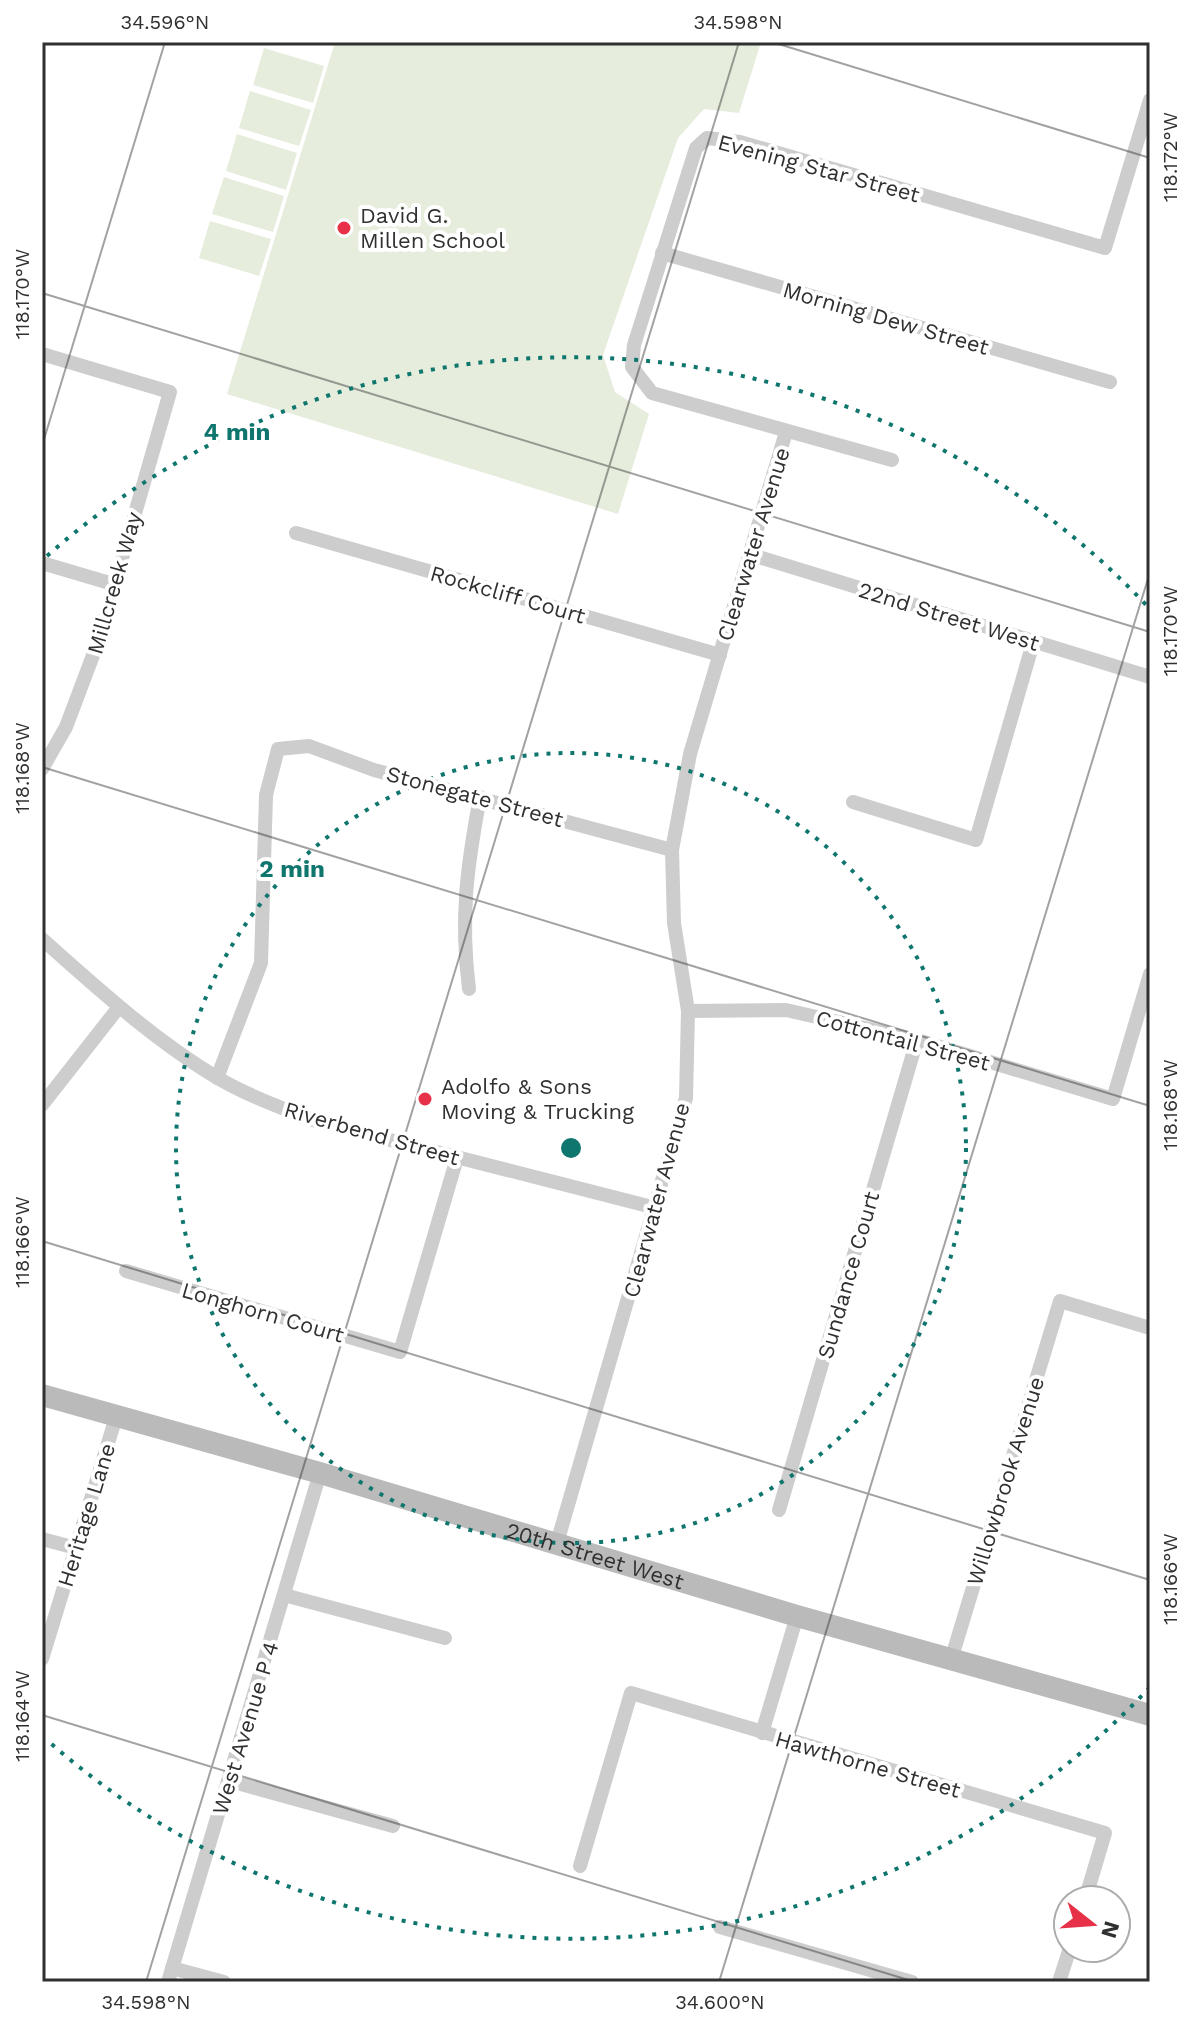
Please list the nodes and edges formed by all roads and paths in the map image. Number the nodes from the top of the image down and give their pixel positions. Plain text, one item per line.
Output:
1 (1150, 100) edge
2 (662, 253) junction
3 (42, 354) edge
4 (1110, 382) dead end
5 (786, 432) junction
6 (892, 460) dead end
7 (296, 533) dead end
8 (749, 554) junction
9 (42, 563) edge
10 (113, 584) junction
11 (1033, 643) junction
12 (720, 655) junction
13 (1150, 677) edge
14 (42, 769) edge
15 (480, 797) junction
16 (853, 802) dead end
17 (672, 850) junction
18 (42, 939) edge
19 (1150, 974) edge
20 (469, 989) dead end
21 (119, 1007) junction
22 (688, 1011) junction
23 (917, 1040) junction
24 (217, 1078) junction
25 (42, 1105) edge
26 (457, 1158) junction
27 (656, 1208) junction
28 (126, 1271) dead end
29 (1150, 1328) edge
30 (42, 1395) edge
31 (116, 1417) junction
32 (320, 1473) junction
33 (779, 1510) dead end
34 (42, 1539) edge
35 (557, 1543) junction
36 (76, 1548) junction
37 (284, 1595) junction
38 (797, 1616) junction
39 (445, 1638) dead end
40 (42, 1659) edge
41 (951, 1660) junction
42 (1150, 1715) edge
43 (762, 1733) junction
44 (230, 1781) junction
45 (393, 1826) dead end
46 (580, 1866) dead end
47 (1090, 1884) edge
48 (720, 1927) dead end
49 (170, 1975) edge
50 (224, 1982) edge
51 (912, 1982) edge

1 - 2 street, Evening Star Street
2 - 4 street, Morning Dew Street
2 - 5 street, Evening Star Street
3 - 10 street, Millcreek Way
5 - 6 street
5 - 8 street, Clearwater Avenue
7 - 12 street, Rockcliff Court
8 - 11 street, 22nd Street West
8 - 12 street, Clearwater Avenue
9 - 10 street
10 - 14 street, Millcreek Way
11 - 13 street, 22nd Street West
11 - 16 street
12 - 17 street, Clearwater Avenue
15 - 17 street, Stonegate Street
15 - 20 street
15 - 24 street, Stonegate Street
17 - 22 street, Clearwater Avenue
18 - 21 street, Riverbend Street
19 - 23 street, Cottontail Street
21 - 24 street, Riverbend Street
21 - 25 street
22 - 23 street, Cottontail Street
22 - 27 street, Clearwater Avenue
23 - 33 street, Sundance Court
24 - 26 street, Riverbend Street
26 - 27 street, Riverbend Street
26 - 28 street, Longhorn Court
27 - 35 street, Clearwater Avenue
29 - 41 street, Willowbrook Avenue
30 - 31 street, 20th Street West
31 - 32 street, 20th Street West
31 - 36 street, Heritage Lane
32 - 35 street, 20th Street West
32 - 37 street, West Avenue P 4
34 - 36 street
35 - 38 street, 20th Street West
36 - 40 street, Heritage Lane
37 - 39 street
37 - 44 street, West Avenue P 4
38 - 41 street, 20th Street West
38 - 43 street
41 - 42 street, 20th Street West
43 - 46 street, Hawthorne Street
43 - 47 street, Hawthorne Street
44 - 45 street
44 - 49 street, West Avenue P 4
48 - 51 street
49 - 50 street

